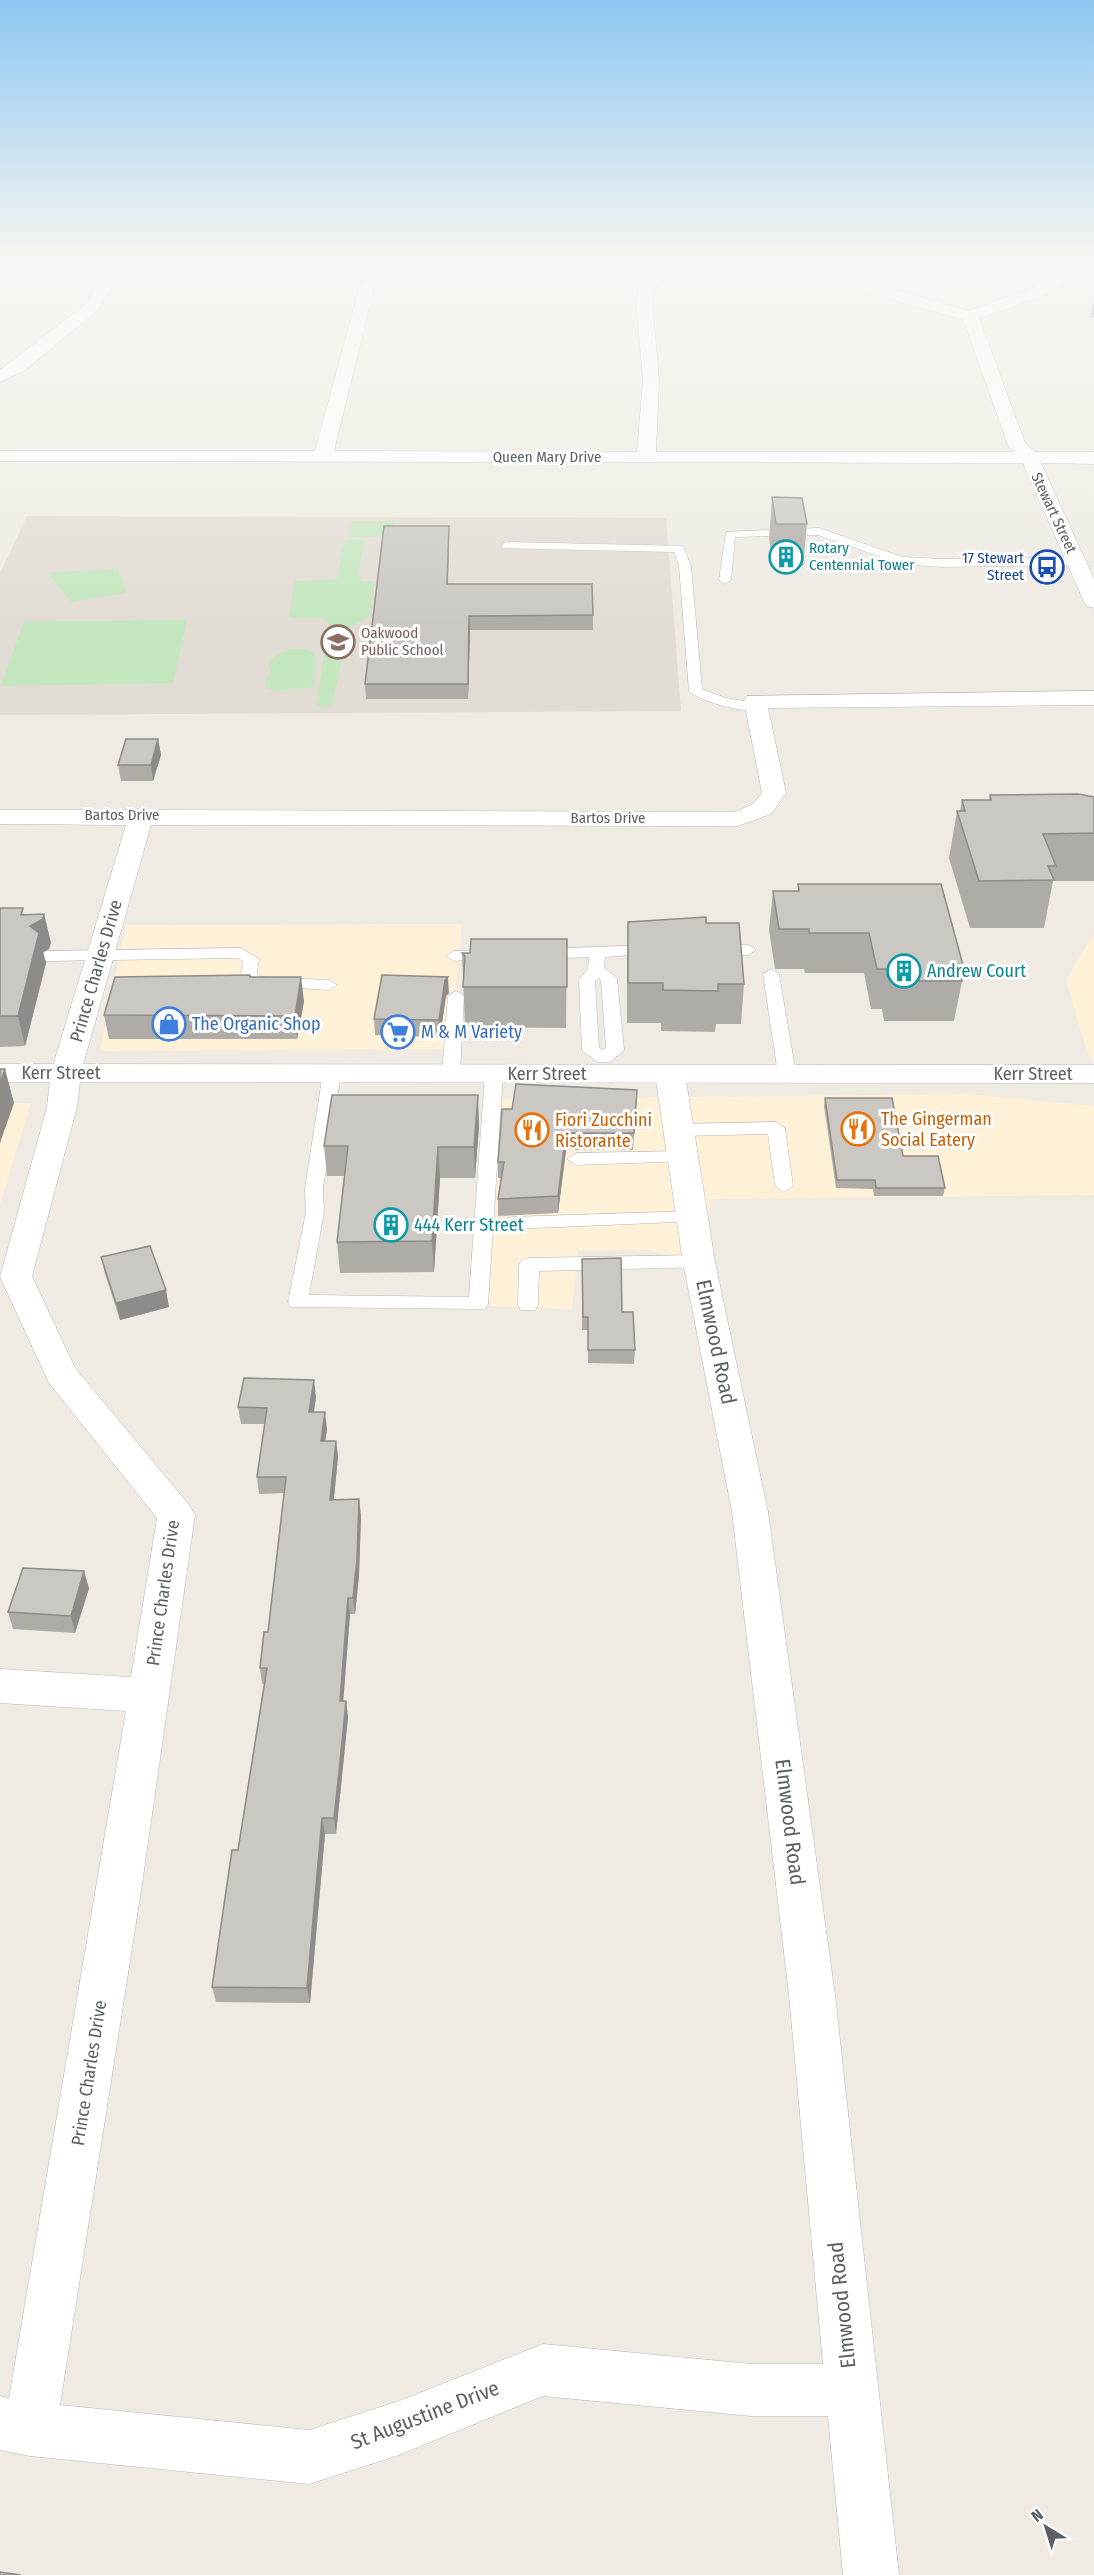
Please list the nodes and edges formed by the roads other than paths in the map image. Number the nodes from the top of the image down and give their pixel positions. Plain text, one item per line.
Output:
1 (342, 383) edge
2 (651, 383) edge
3 (994, 383) edge
4 (0, 456) edge
5 (323, 457) junction
6 (1029, 457) junction
7 (646, 458) junction
8 (1094, 458) edge
9 (506, 546) dead end
10 (1075, 561) junction
11 (725, 580) dead end
12 (1094, 602) edge
13 (1094, 698) edge
14 (756, 707) junction
15 (141, 815) junction
16 (0, 817) edge
17 (668, 950) edge
18 (703, 950) edge
19 (748, 950) dead end
20 (526, 954) edge
21 (100, 955) junction
22 (502, 955) edge
23 (47, 956) dead end
24 (454, 956) dead end
25 (596, 961) junction
26 (771, 974) dead end
27 (329, 985) dead end
28 (456, 996) dead end
29 (604, 1066) junction
30 (66, 1072) junction
31 (0, 1073) edge
32 (332, 1073) junction
33 (451, 1074) junction
34 (494, 1074) junction
35 (670, 1074) junction
36 (787, 1074) junction
37 (1094, 1074) edge
38 (682, 1144) junction
39 (576, 1159) dead end
40 (784, 1186) dead end
41 (693, 1217) junction
42 (512, 1223) dead end
43 (699, 1262) junction
44 (528, 1305) dead end
45 (0, 1686) edge
46 (148, 1695) junction
47 (851, 2390) junction
48 (15, 2426) edge
49 (871, 2575) edge

1 - 5 street
2 - 7 street
3 - 6 street, Stewart Street
4 - 5 street, Queen Mary Drive
5 - 7 street, Queen Mary Drive
6 - 7 street, Queen Mary Drive
6 - 8 street, Queen Mary Drive
6 - 10 street, Stewart Street
9 - 14 lane
10 - 11 lane
10 - 12 street, Stewart Street
13 - 14 street
14 - 15 street, Bartos Drive
15 - 16 street, Bartos Drive
15 - 21 street, Prince Charles Drive
17 - 25 lane
18 - 19 lane
20 - 25 lane
21 - 23 lane
21 - 27 lane
21 - 30 street, Prince Charles Drive
22 - 24 lane
25 - 29 lane
25 - 29 lane
26 - 36 lane
28 - 33 lane
29 - 34 street, Kerr Street
29 - 35 street, Kerr Street
30 - 31 street, Kerr Street
30 - 32 street, Kerr Street
30 - 46 street, Prince Charles Drive
32 - 33 street, Kerr Street
32 - 34 lane
33 - 34 street, Kerr Street
35 - 36 street, Kerr Street
35 - 38 street, Elmwood Road
36 - 37 street, Kerr Street
38 - 39 lane
38 - 40 lane
38 - 41 street, Elmwood Road
41 - 42 lane
41 - 43 street, Elmwood Road
43 - 44 lane
43 - 47 street, Elmwood Road
45 - 46 street
46 - 48 street, Prince Charles Drive
47 - 48 street, St Augustine Drive
47 - 49 street, Elmwood Road

